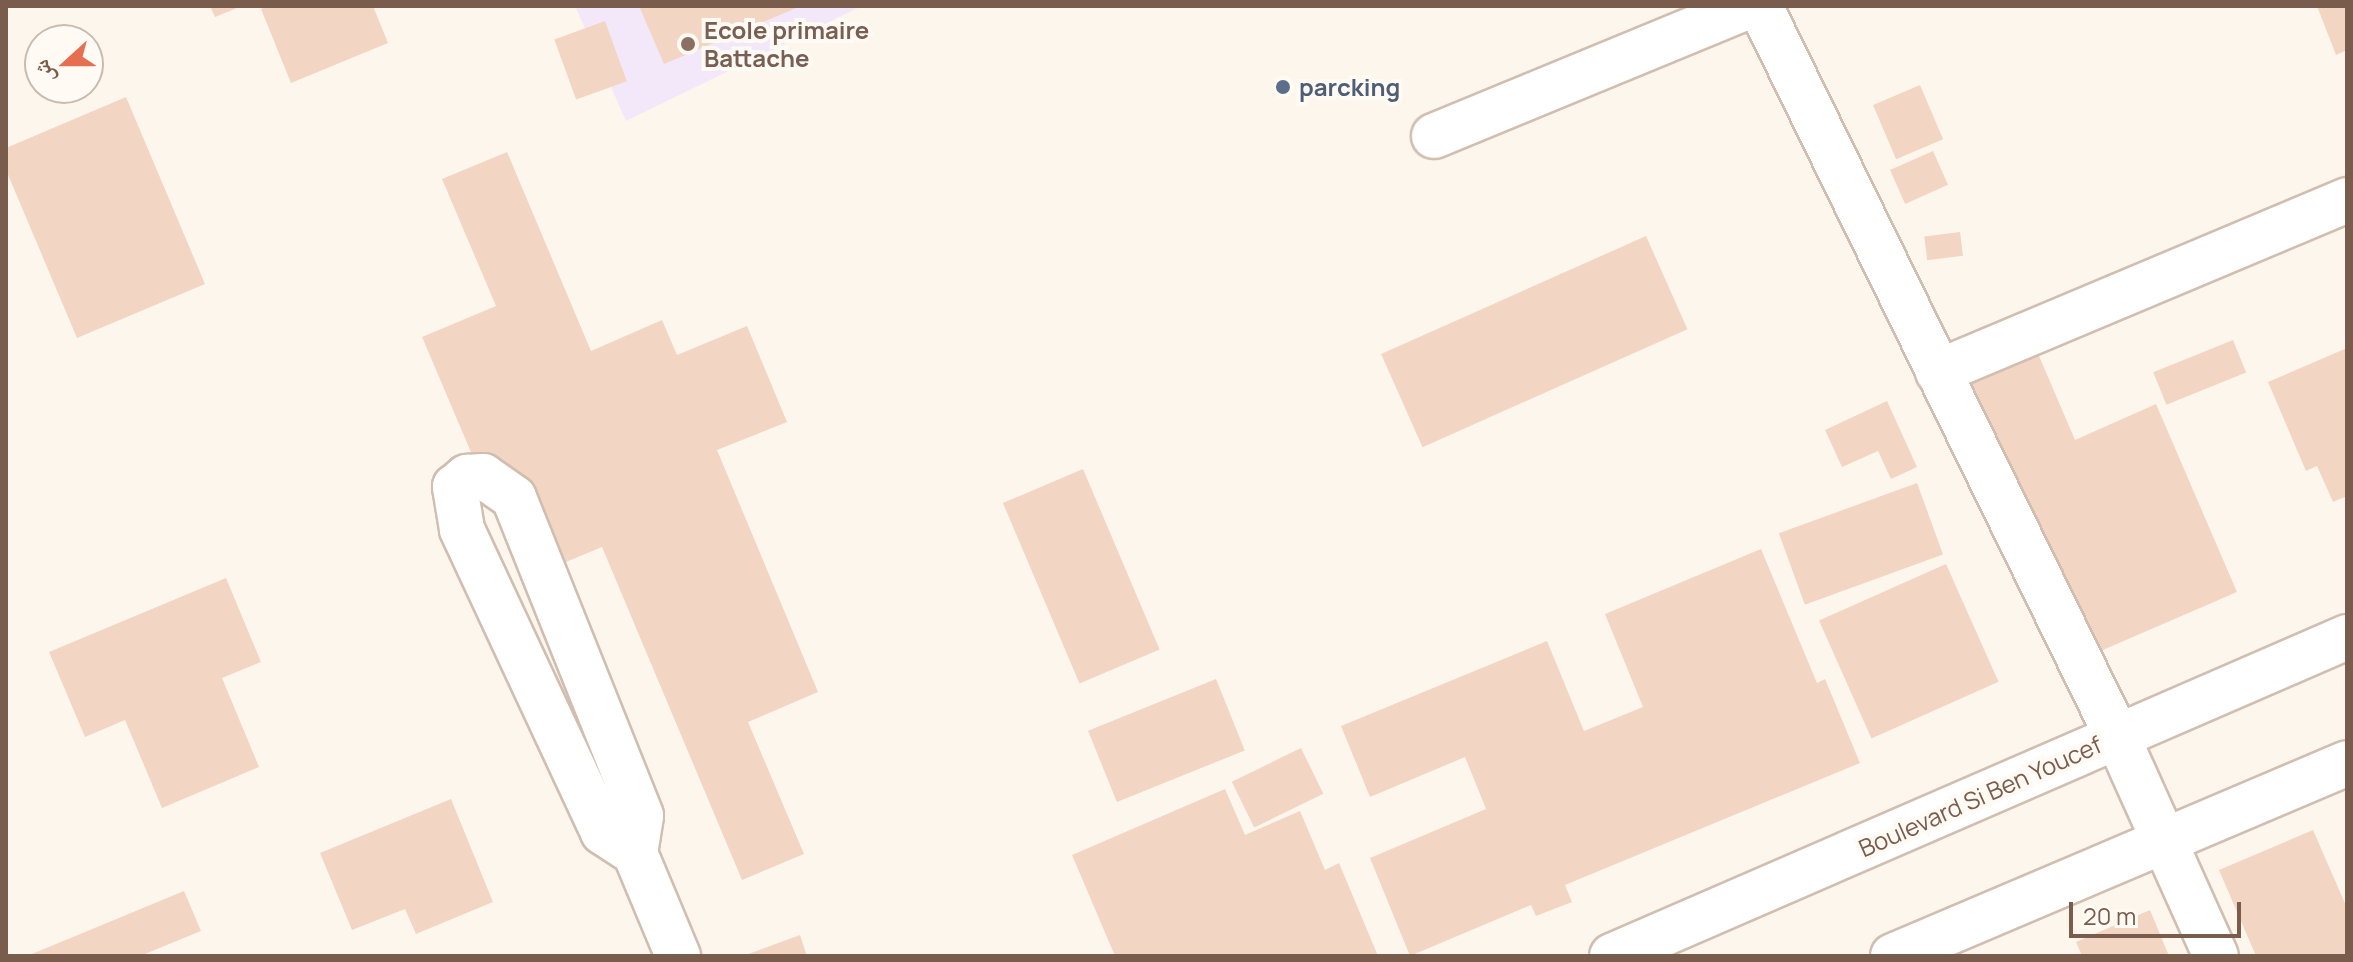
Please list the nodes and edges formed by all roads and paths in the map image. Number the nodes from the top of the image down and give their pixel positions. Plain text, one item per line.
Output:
1 (1749, 6) edge
2 (1760, 6) edge
3 (1434, 136) dead end
4 (2347, 200) edge
5 (1938, 372) junction
6 (2347, 637) edge
7 (2117, 736) junction
8 (2347, 763) edge
9 (2165, 840) junction
10 (635, 853) junction
11 (678, 956) edge
12 (1612, 956) edge
13 (1893, 956) edge
14 (2216, 956) edge

1 - 3 street
2 - 5 street
4 - 5 street
5 - 7 street
6 - 7 street, Boulevard Si Ben Youcef
7 - 9 street
7 - 12 street, Boulevard Si Ben Youcef
8 - 9 street
9 - 13 street
9 - 14 street
10 - 10 street
10 - 11 street

